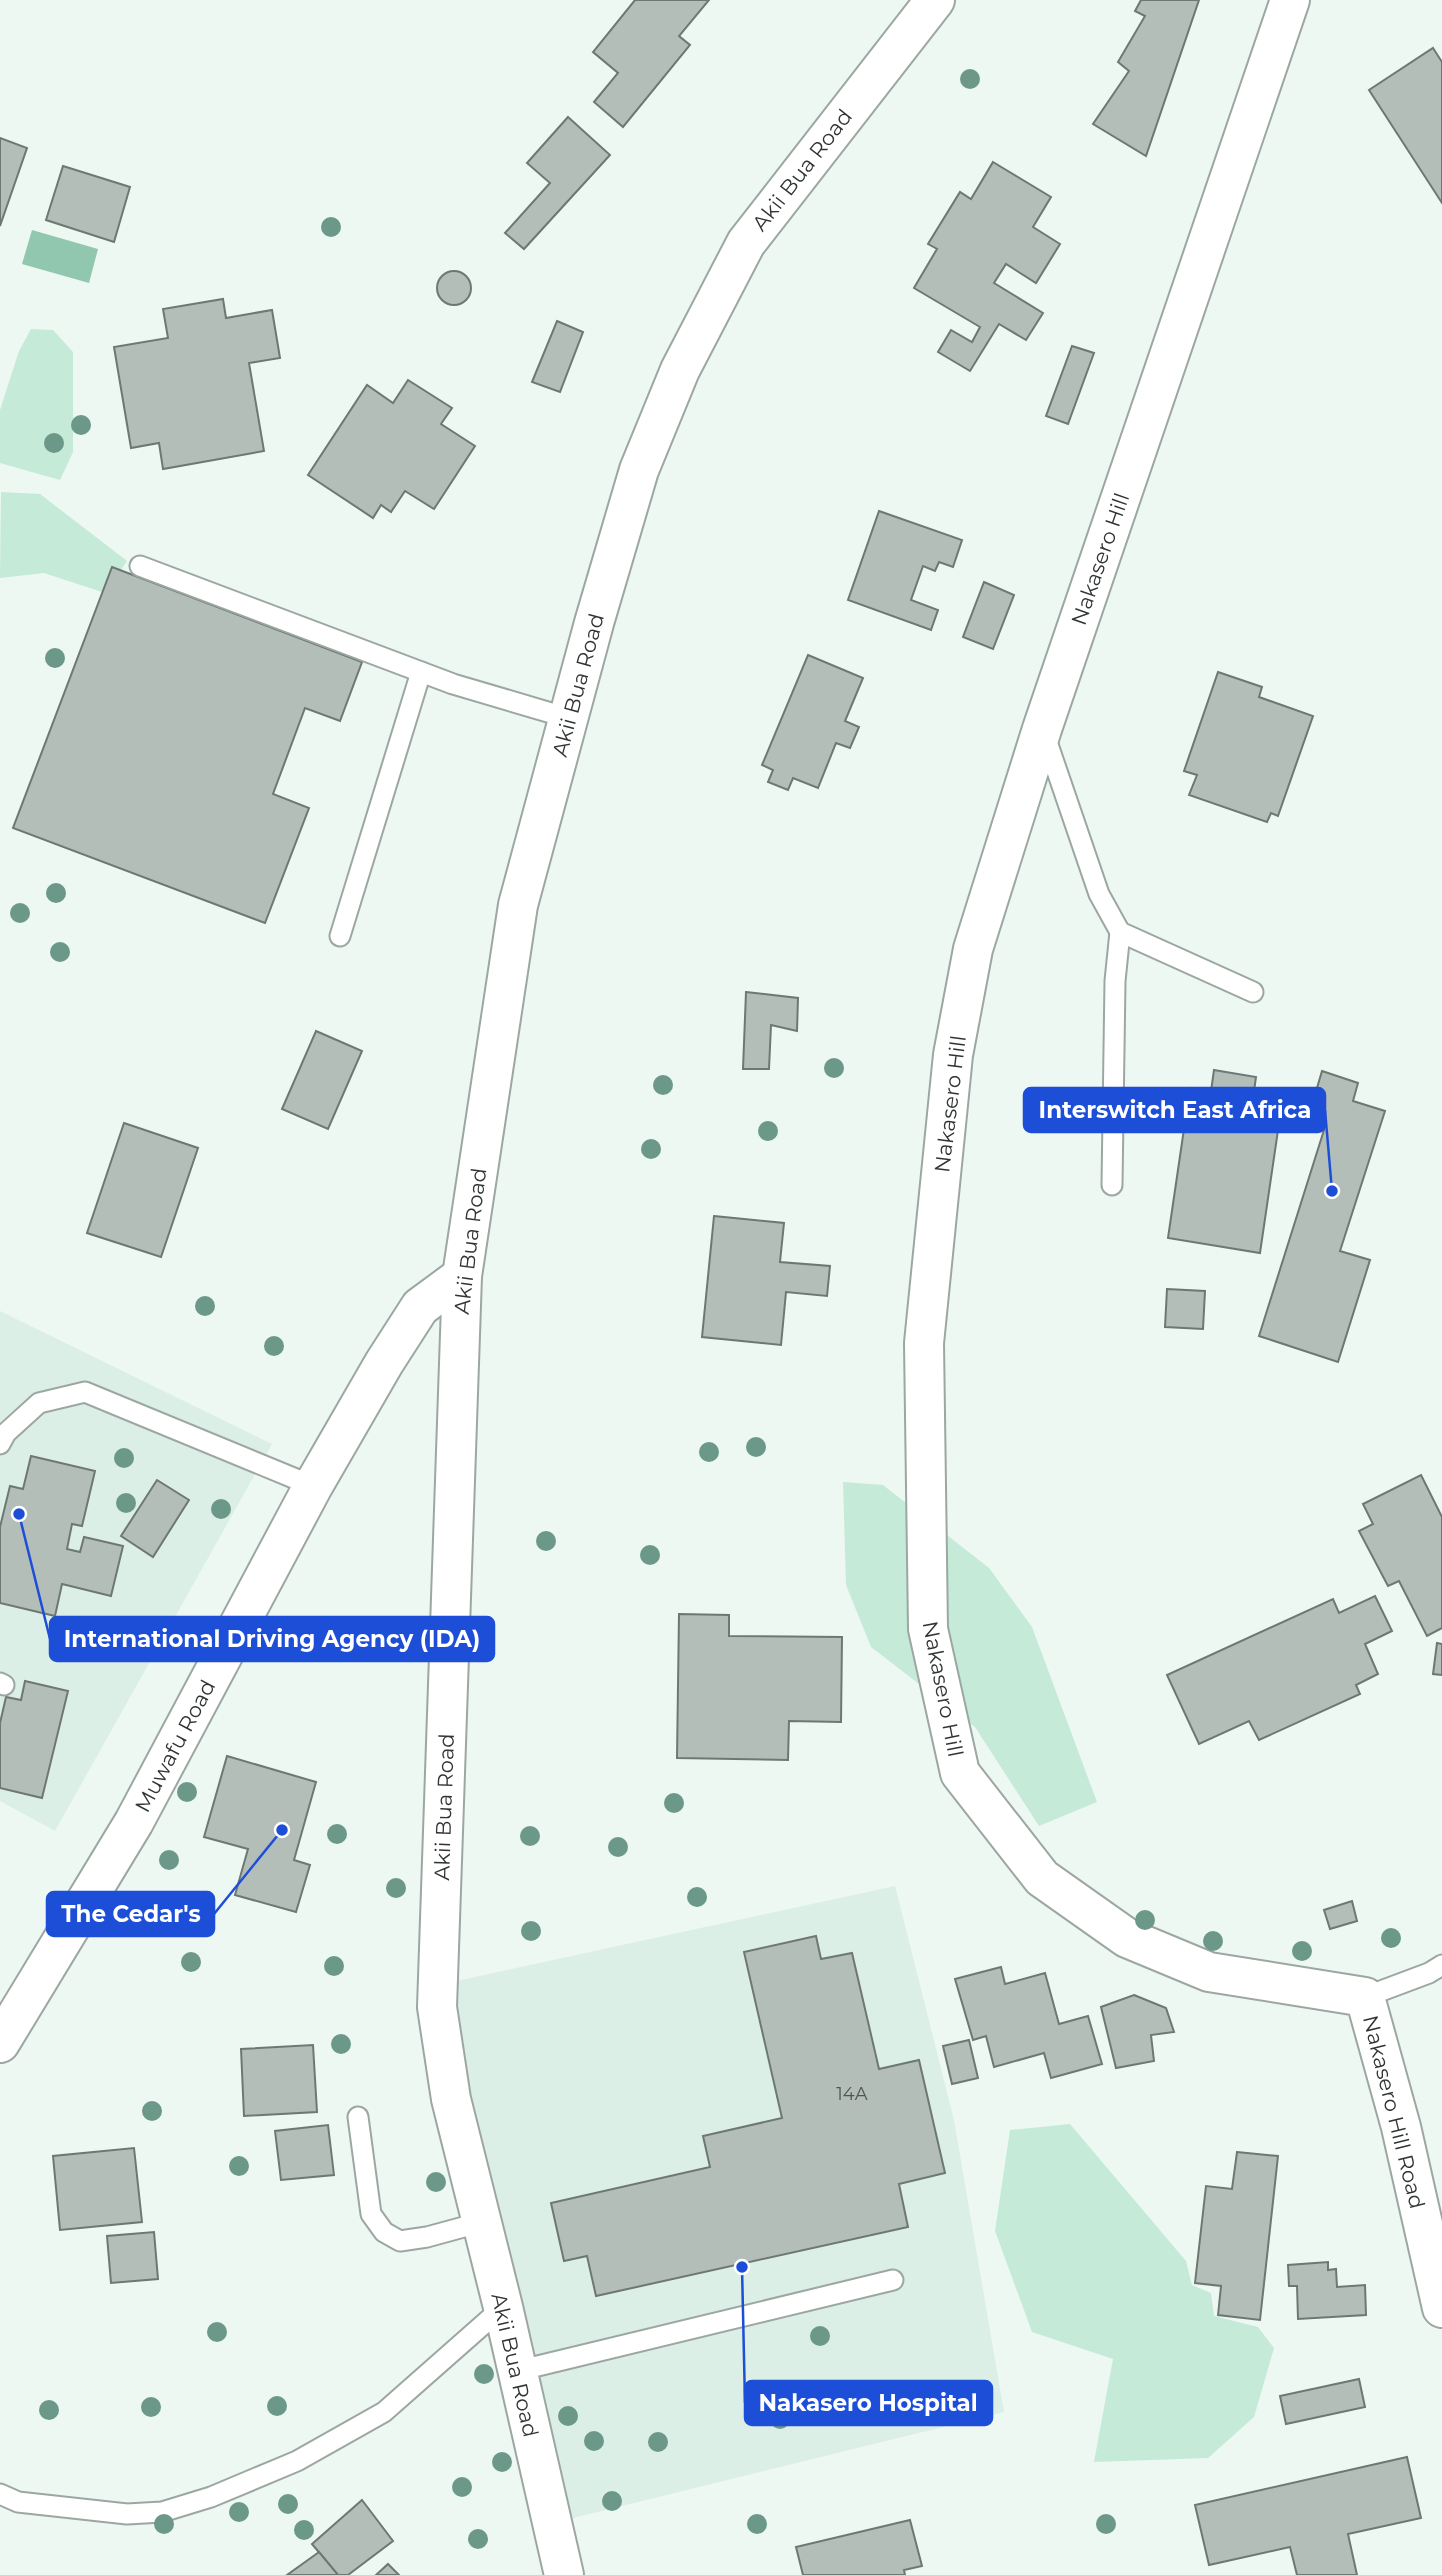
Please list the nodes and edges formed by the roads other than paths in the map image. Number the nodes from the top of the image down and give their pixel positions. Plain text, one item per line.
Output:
1 (935, 0) edge
2 (1290, 0) edge
3 (140, 566) dead end
4 (421, 672) junction
5 (569, 718) junction
6 (1042, 729) junction
7 (1120, 932) junction
8 (340, 936) dead end
9 (1253, 992) dead end
10 (1112, 1185) dead end
11 (462, 1276) junction
12 (0, 1444) edge
13 (313, 1486) junction
14 (1442, 1965) edge
15 (1365, 1997) junction
16 (0, 2043) edge
17 (358, 2117) dead end
18 (1428, 2189) edge
19 (482, 2222) junction
20 (893, 2280) dead end
21 (503, 2307) junction
22 (1442, 2308) edge
23 (517, 2371) junction
24 (0, 2494) edge
25 (564, 2575) edge

1 - 5 street, Akii Bua Road
2 - 6 street, Nakasero Hill
3 - 4 lane
4 - 5 lane
4 - 8 lane
5 - 11 street, Akii Bua Road
6 - 7 lane
6 - 15 street, Nakasero Hill
7 - 9 lane
7 - 10 lane
11 - 13 street, Muwafu Road
11 - 19 street, Akii Bua Road
12 - 13 lane
13 - 16 street, Muwafu Road
14 - 15 lane
15 - 18 street, Nakasero Hill Road
17 - 19 lane
18 - 22 street, Nakasero Hill Road
19 - 21 street, Akii Bua Road
20 - 23 lane
21 - 23 street, Akii Bua Road
21 - 24 lane
23 - 25 street, Akii Bua Road

